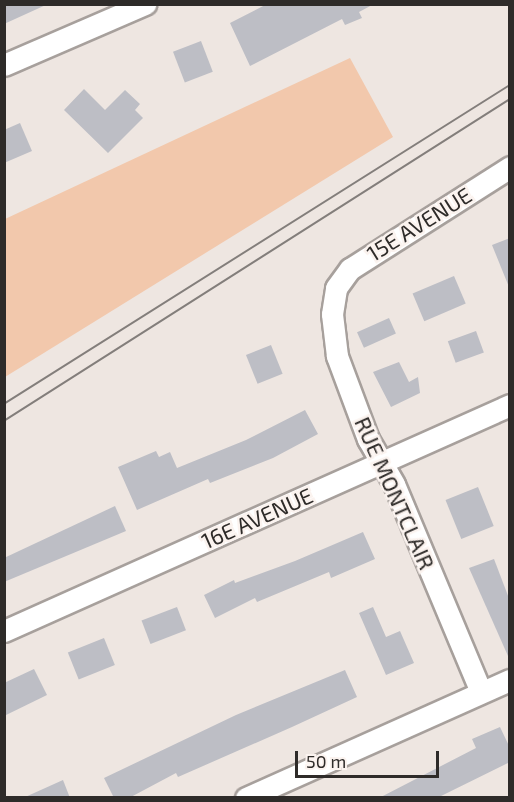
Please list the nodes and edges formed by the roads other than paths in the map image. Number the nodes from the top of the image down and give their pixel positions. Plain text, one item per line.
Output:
1 (145, 4) edge
2 (4, 65) edge
3 (510, 167) edge
4 (336, 288) joint
5 (510, 405) edge
6 (381, 463) junction
7 (4, 631) edge
8 (510, 680) edge
9 (481, 692) junction
10 (246, 798) edge

1 - 2 street
3 - 4 street, 15E AVENUE
4 - 6 street, RUE MONTCLAIR
5 - 6 street, 16E AVENUE
6 - 7 street, 16E AVENUE
6 - 9 street, RUE MONTCLAIR
8 - 9 street
9 - 10 street

